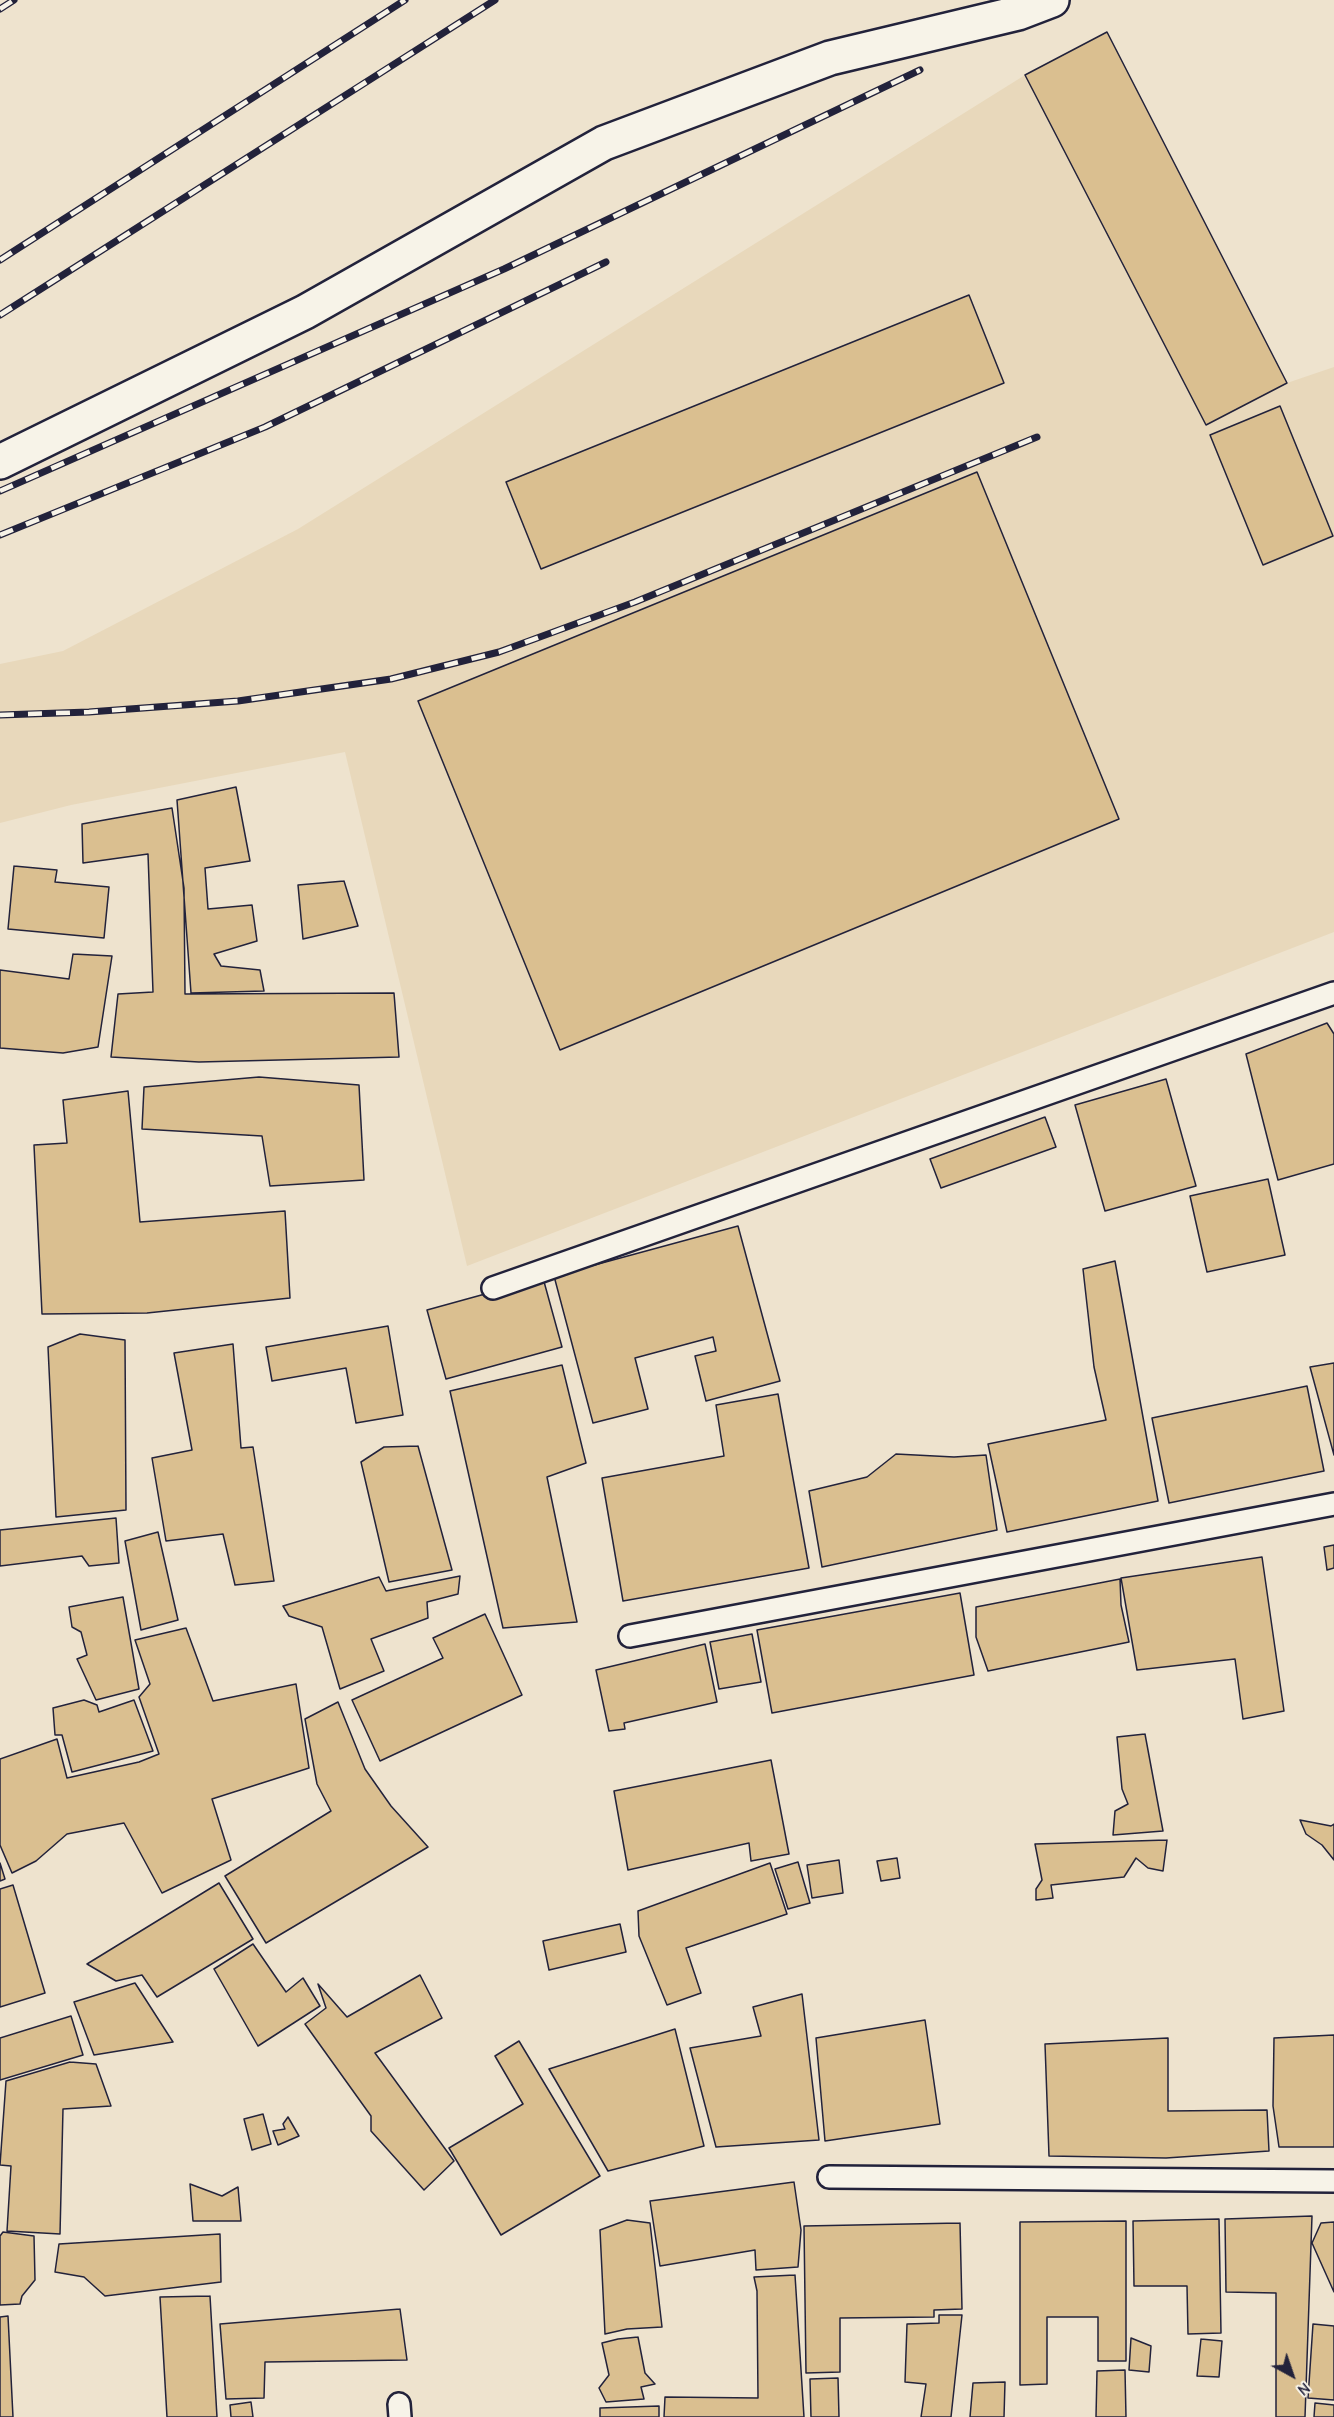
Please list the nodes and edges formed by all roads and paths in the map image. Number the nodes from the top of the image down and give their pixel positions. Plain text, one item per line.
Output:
1 (1052, 0) edge
2 (0, 462) edge
3 (1334, 993) edge
4 (493, 1288) dead end
5 (1334, 1503) edge
6 (630, 1636) dead end
7 (829, 2177) dead end
8 (1334, 2181) edge

1 - 2 street
3 - 4 lane
5 - 6 lane
7 - 8 lane

